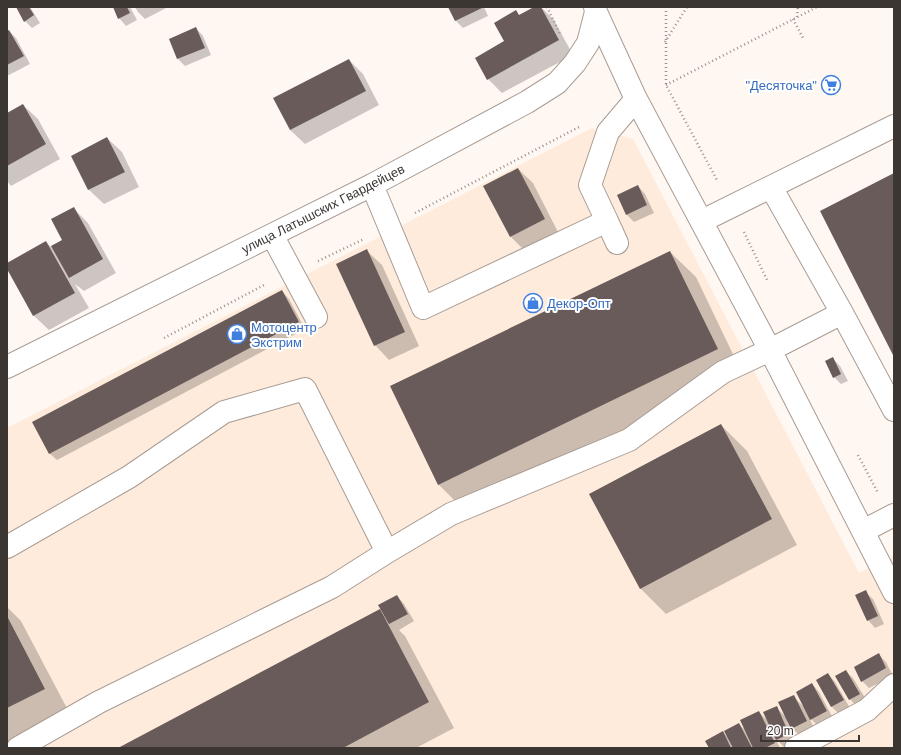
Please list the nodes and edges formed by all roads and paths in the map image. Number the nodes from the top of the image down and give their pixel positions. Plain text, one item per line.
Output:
1 (666, 7) edge
2 (687, 7) edge
3 (798, 7) edge
4 (817, 7) edge
5 (596, 10) edge
6 (797, 17) junction
7 (793, 19) junction
8 (803, 38) dead end
9 (665, 43) junction
10 (666, 85) junction
11 (636, 99) junction
12 (894, 126) edge
13 (372, 185) junction
14 (772, 187) junction
15 (731, 206) junction
16 (607, 221) junction
17 (702, 221) junction
18 (272, 235) junction
19 (617, 243) dead end
20 (770, 285) dead end
21 (842, 313) junction
22 (316, 316) dead end
23 (770, 350) junction
24 (7, 367) edge
25 (894, 410) edge
26 (858, 455) dead end
27 (892, 516) edge
28 (863, 530) junction
29 (7, 547) edge
30 (387, 552) junction
31 (894, 592) edge
32 (894, 685) edge
33 (18, 748) edge
34 (796, 748) edge

1 - 9 path
2 - 9 path
3 - 6 path
4 - 6 path
5 - 11 street
5 - 13 street, улица Латышских Гвардейцев
6 - 7 path
7 - 8 path
7 - 10 path
9 - 10 path
10 - 15 path
11 - 16 street
11 - 17 street
12 - 14 street
13 - 16 street
13 - 18 street, улица Латышских Гвардейцев
14 - 15 street
14 - 21 street
15 - 17 street
15 - 20 path
16 - 19 street
17 - 23 street
18 - 22 street
18 - 24 street, улица Латышских Гвардейцев
21 - 23 street
21 - 25 street
23 - 28 street
23 - 30 street
26 - 27 path
27 - 28 street
28 - 31 street
29 - 30 street
30 - 33 street
32 - 34 street

